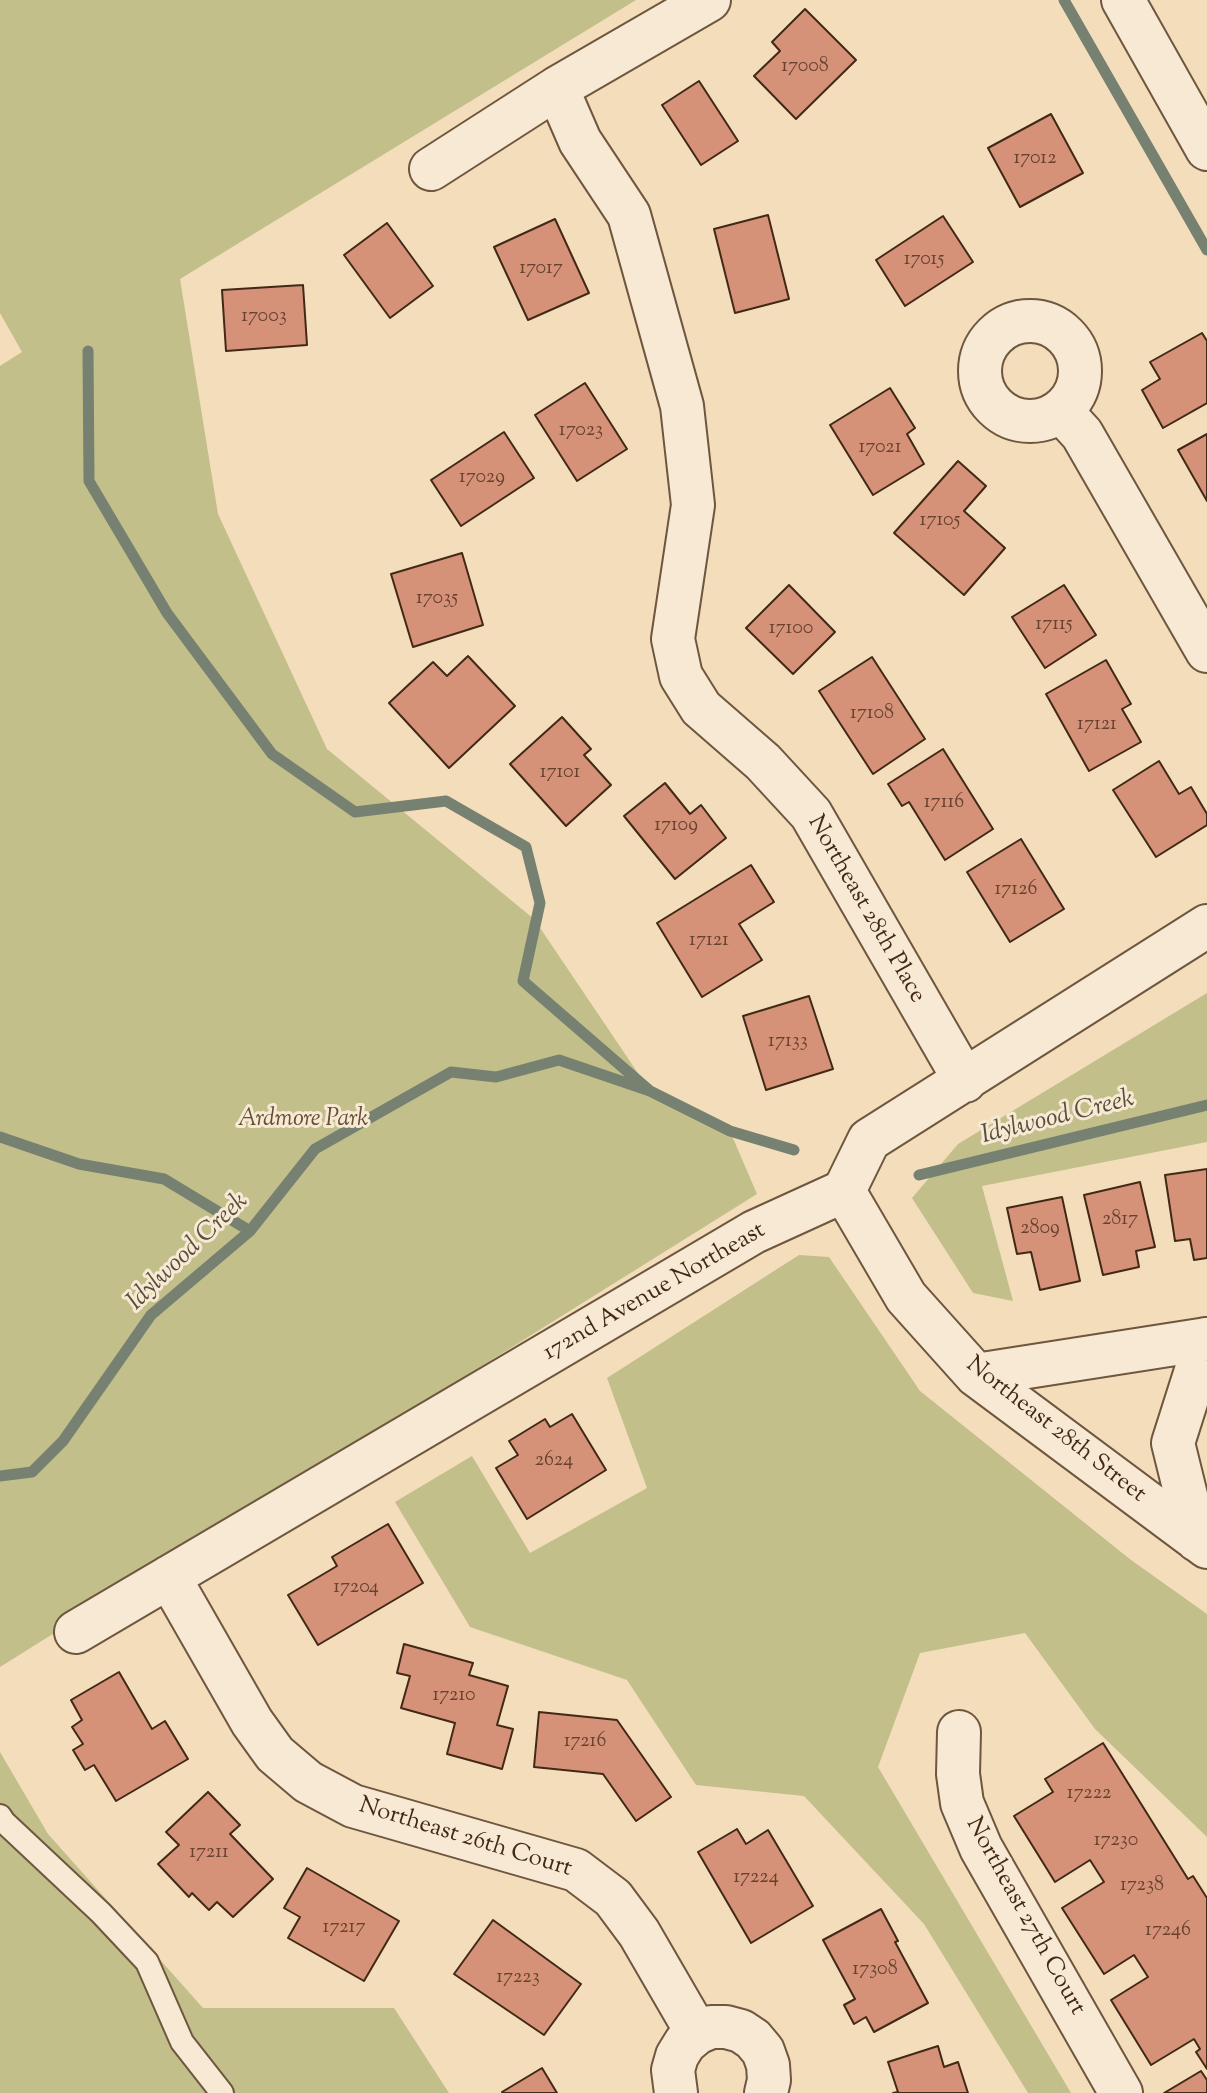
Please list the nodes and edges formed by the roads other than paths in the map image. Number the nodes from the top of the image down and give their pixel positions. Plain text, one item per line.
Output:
1 (709, 0) edge
2 (1123, 0) edge
3 (557, 88) junction
4 (1195, 101) edge
5 (1207, 149) edge
6 (431, 169) dead end
7 (1061, 411) dead end
8 (1207, 651) edge
9 (1207, 926) edge
10 (965, 1081) junction
11 (844, 1191) junction
12 (1206, 1339) edge
13 (976, 1375) junction
14 (1202, 1543) edge
15 (169, 1577) junction
16 (76, 1632) dead end
17 (959, 1732) dead end
18 (0, 1816) edge
19 (697, 2033) junction
20 (222, 2093) edge
21 (676, 2093) edge
22 (766, 2093) edge
23 (1121, 2093) edge

1 - 3 street
2 - 4 street
3 - 6 street
3 - 10 street, Northeast 28th Place
4 - 5 street
7 - 8 street
9 - 10 street
10 - 11 street
11 - 13 street, Northeast 28th Street
11 - 15 street, 172nd Avenue Northeast
12 - 13 street
12 - 14 street, Northeast 28th Street
13 - 14 street, Northeast 28th Street
15 - 16 street, 172nd Avenue Northeast
15 - 19 street, Northeast 26th Court
17 - 23 street, Northeast 27th Court
18 - 20 lane
19 - 21 street
19 - 22 street

